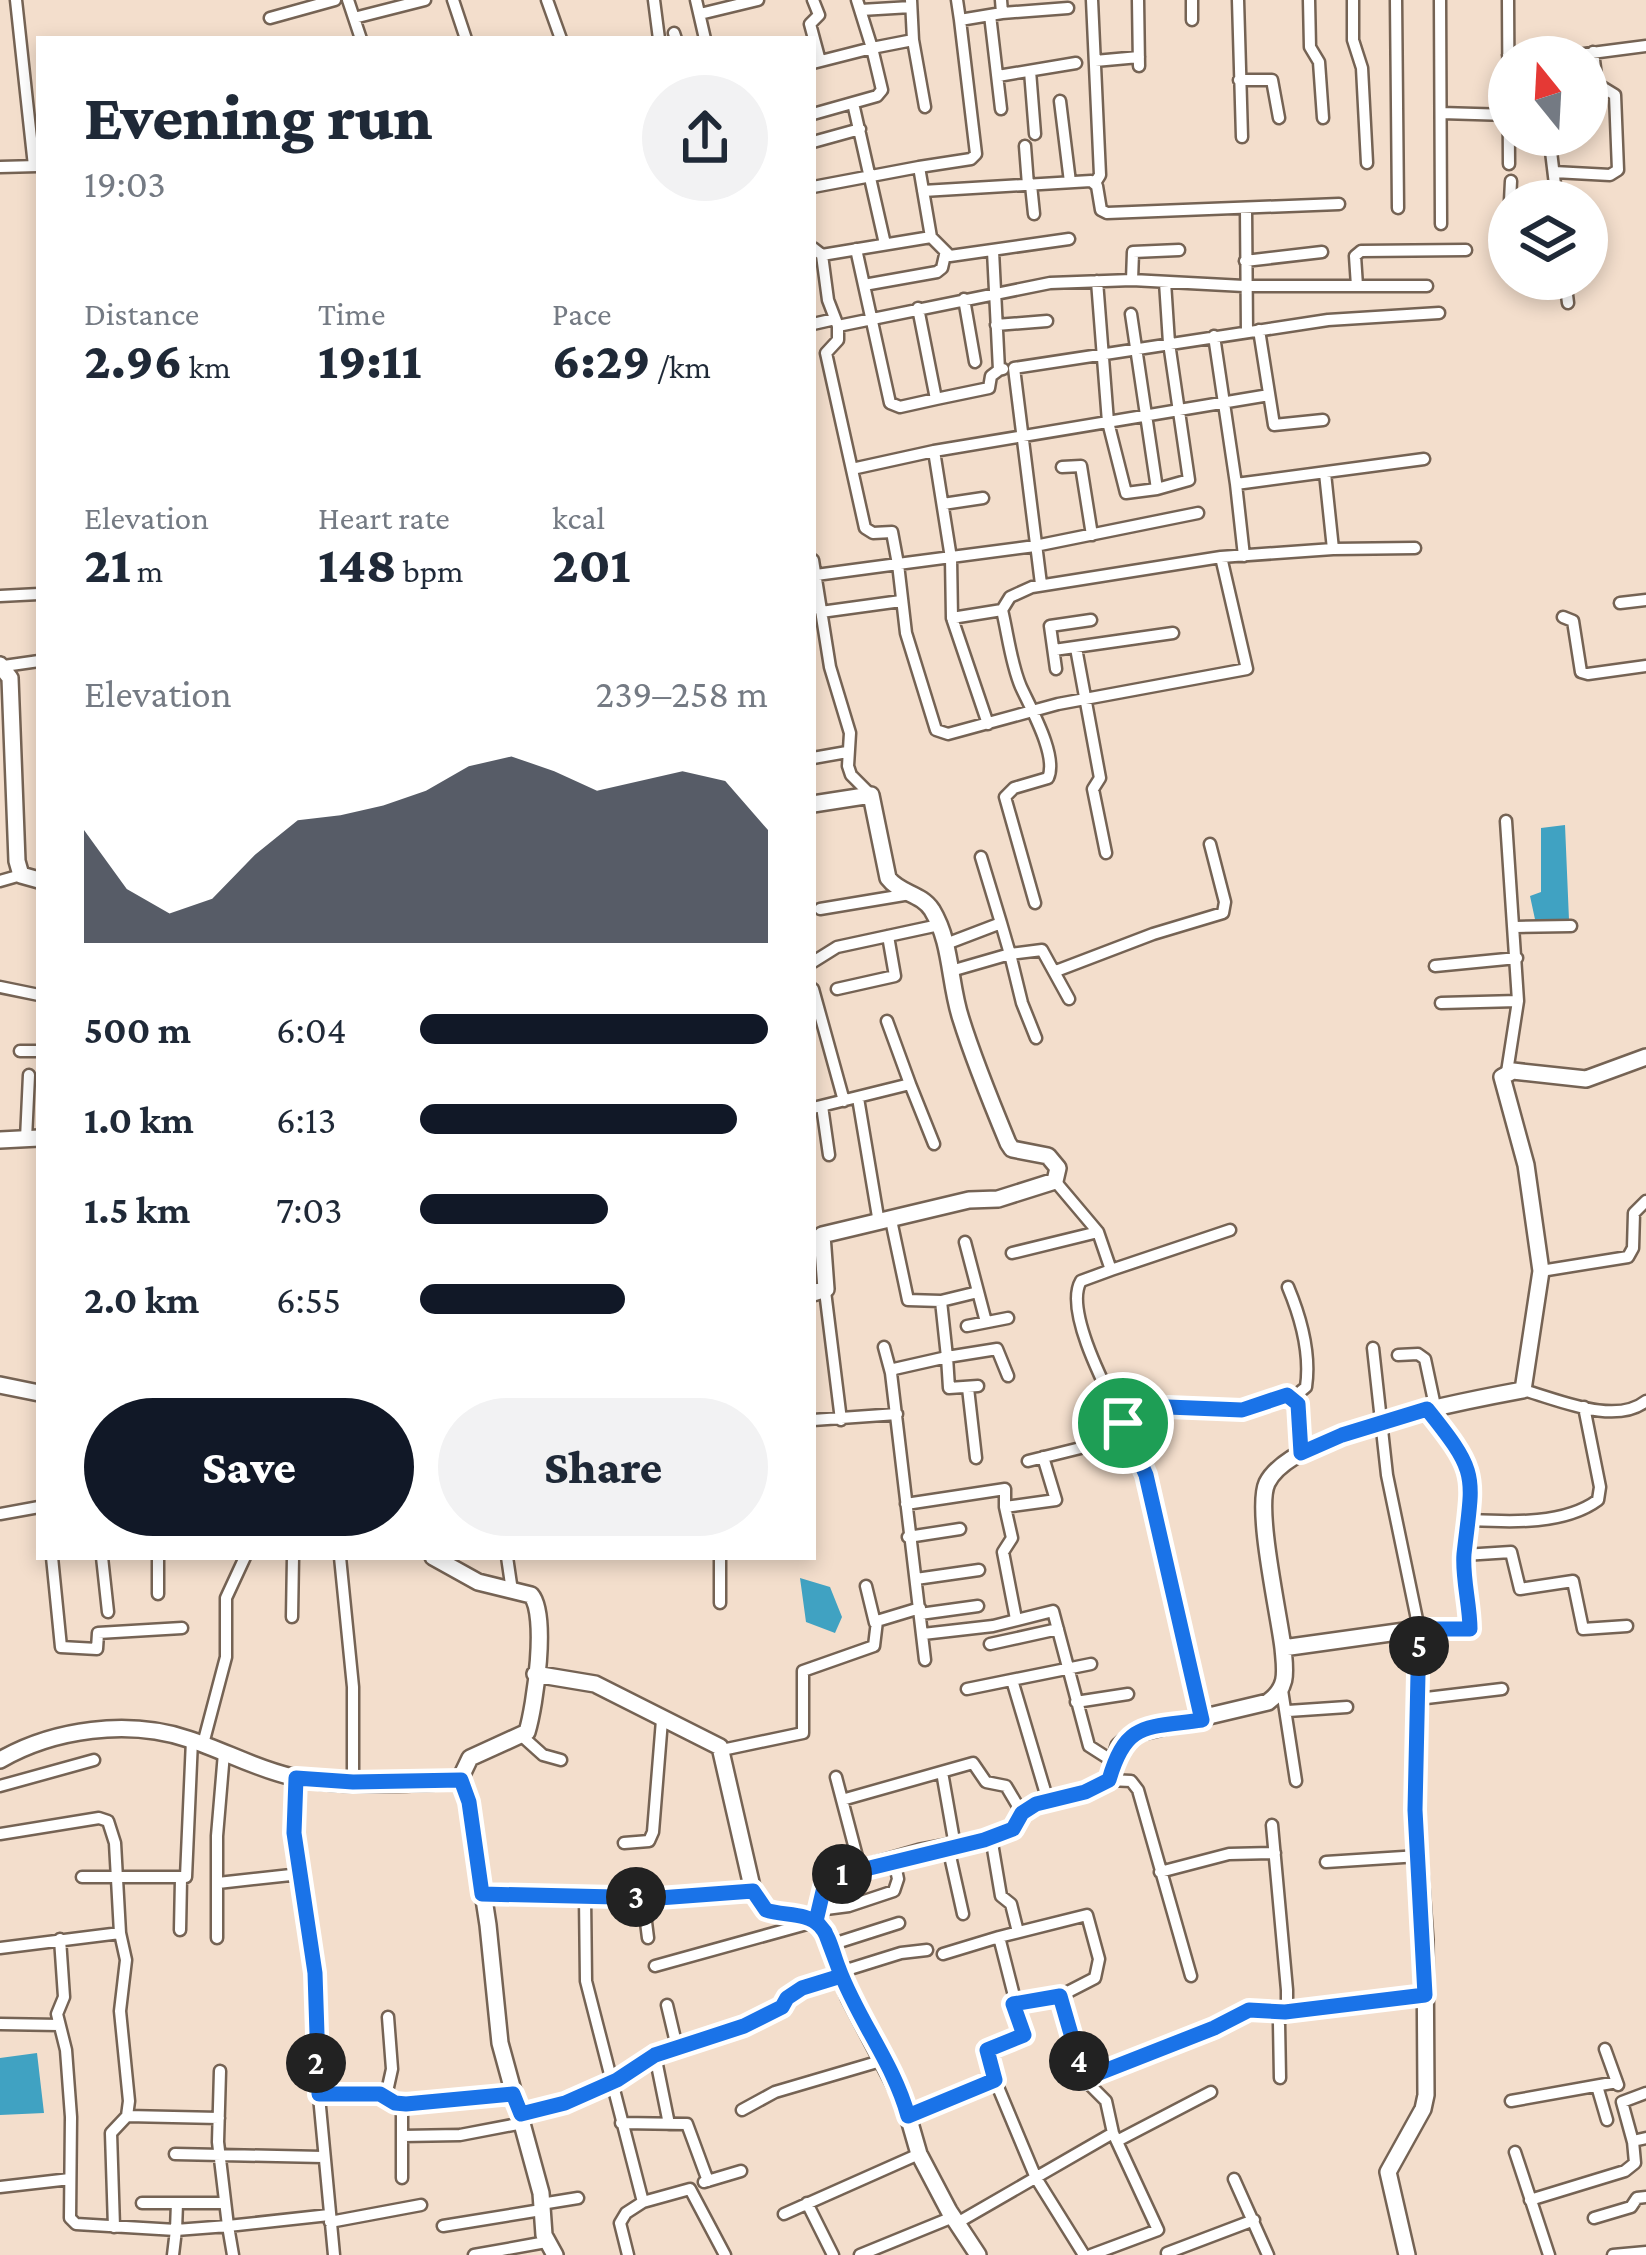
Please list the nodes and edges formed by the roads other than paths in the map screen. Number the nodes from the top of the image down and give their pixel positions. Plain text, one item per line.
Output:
1 (16, 0) edge
2 (335, 0) edge
3 (348, 0) edge
4 (425, 0) edge
5 (453, 0) edge
6 (548, 0) edge
7 (654, 0) edge
8 (696, 0) edge
9 (758, 0) edge
10 (813, 0) edge
11 (957, 0) edge
12 (1092, 0) edge
13 (1138, 0) edge
14 (1192, 0) edge
15 (1238, 0) edge
16 (1309, 0) edge
17 (1353, 0) edge
18 (1396, 0) edge
19 (1440, 0) edge
20 (1508, 0) edge
21 (911, 3) edge
22 (859, 5) edge
23 (1068, 8) dead end
24 (998, 9) edge
25 (700, 14) junction
26 (270, 18) dead end
27 (354, 18) junction
28 (960, 20) junction
29 (1192, 20) dead end
30 (0, 22) edge
31 (17, 23) junction
32 (360, 36) edge
33 (465, 36) edge
34 (560, 36) edge
35 (659, 36) edge
36 (704, 36) edge
37 (812, 36) edge
38 (1508, 36) edge
39 (913, 40) junction
40 (1646, 46) edge
41 (872, 48) junction
42 (1608, 50) edge
43 (1095, 61) junction
44 (816, 62) edge
45 (1076, 63) dead end
46 (1030, 71) junction
47 (998, 76) junction
48 (1239, 80) junction
49 (1608, 90) edge
50 (1060, 101) dead end
51 (853, 104) junction
52 (925, 107) dead end
53 (1001, 109) dead end
54 (816, 113) edge
55 (1441, 113) junction
56 (1488, 114) edge
57 (1279, 118) dead end
58 (1323, 118) dead end
59 (860, 129) junction
60 (1036, 134) dead end
61 (1242, 136) dead end
62 (816, 141) edge
63 (1024, 146) dead end
64 (1509, 156) edge
65 (1551, 156) edge
66 (1367, 163) dead end
67 (1509, 164) dead end
68 (36, 166) edge
69 (0, 167) edge
70 (919, 167) junction
71 (1553, 172) junction
72 (872, 174) junction
73 (1554, 180) edge
74 (1070, 182) junction
75 (1095, 183) junction
76 (1030, 185) junction
77 (816, 186) edge
78 (923, 191) junction
79 (1339, 204) dead end
80 (1398, 208) dead end
81 (1246, 209) junction
82 (1034, 214) dead end
83 (1442, 224) dead end
84 (931, 237) junction
85 (1069, 239) dead end
86 (885, 244) junction
87 (856, 249) junction
88 (1179, 250) dead end
89 (1466, 250) dead end
90 (817, 251) edge
91 (993, 251) junction
92 (1322, 252) dead end
93 (945, 255) junction
94 (1245, 260) junction
95 (1132, 280) junction
96 (1097, 281) junction
97 (1165, 282) junction
98 (864, 285) junction
99 (1244, 286) junction
100 (1357, 286) junction
101 (1427, 286) dead end
102 (994, 292) junction
103 (964, 299) junction
104 (1568, 300) edge
105 (1568, 303) dead end
106 (918, 308) junction
107 (1439, 313) dead end
108 (1131, 314) dead end
109 (871, 319) junction
110 (1047, 321) dead end
111 (837, 322) junction
112 (816, 324) edge
113 (996, 325) junction
114 (1253, 331) junction
115 (1214, 336) junction
116 (1169, 344) junction
117 (1135, 347) junction
118 (1104, 353) junction
119 (975, 362) dead end
120 (1014, 368) junction
121 (999, 370) junction
122 (1269, 394) junction
123 (937, 399) junction
124 (1225, 402) junction
125 (1179, 409) junction
126 (1144, 415) junction
127 (1323, 420) dead end
128 (1108, 422) junction
129 (1020, 436) junction
130 (934, 451) junction
131 (1424, 459) dead end
132 (1062, 467) dead end
133 (851, 470) junction
134 (1325, 473) junction
135 (1236, 484) junction
136 (1157, 489) junction
137 (982, 498) dead end
138 (943, 504) junction
139 (1198, 513) dead end
140 (1092, 535) junction
141 (1035, 545) junction
142 (1415, 548) dead end
143 (1333, 549) junction
144 (1244, 556) junction
145 (1221, 557) junction
146 (951, 558) junction
147 (898, 564) junction
148 (816, 575) edge
149 (1041, 584) junction
150 (36, 594) edge
151 (0, 596) edge
152 (1646, 600) edge
153 (902, 602) junction
154 (1620, 603) dead end
155 (1002, 610) junction
156 (821, 612) junction
157 (1563, 617) dead end
158 (952, 618) junction
159 (1091, 620) dead end
160 (1173, 633) dead end
161 (1076, 648) junction
162 (1054, 650) junction
163 (36, 661) edge
164 (2, 665) edge
165 (1646, 666) edge
166 (830, 667) junction
167 (1056, 669) dead end
168 (816, 671) edge
169 (1084, 700) junction
170 (1035, 710) junction
171 (988, 724) junction
172 (847, 752) junction
173 (816, 757) edge
174 (871, 795) junction
175 (816, 804) edge
176 (7, 807) edge
177 (1506, 821) dead end
178 (8, 830) edge
179 (1210, 844) dead end
180 (1106, 853) dead end
181 (981, 857) dead end
182 (21, 875) junction
183 (36, 879) edge
184 (0, 881) edge
185 (910, 894) junction
186 (1035, 903) dead end
187 (820, 909) dead end
188 (1001, 923) junction
189 (939, 925) junction
190 (1571, 926) dead end
191 (1516, 927) junction
192 (888, 936) junction
193 (946, 944) junction
194 (1010, 954) junction
195 (1517, 958) junction
196 (816, 960) edge
197 (1435, 966) dead end
198 (952, 971) junction
199 (1057, 971) junction
200 (0, 987) edge
201 (837, 989) dead end
202 (36, 993) edge
203 (816, 999) edge
204 (1069, 999) dead end
205 (1518, 1001) junction
206 (1441, 1004) dead end
207 (887, 1022) dead end
208 (1036, 1038) dead end
209 (20, 1051) dead end
210 (36, 1051) edge
211 (1646, 1057) edge
212 (1508, 1072) junction
213 (29, 1075) dead end
214 (910, 1084) junction
215 (858, 1098) junction
216 (844, 1102) junction
217 (818, 1107) edge
218 (32, 1139) edge
219 (0, 1140) edge
220 (934, 1144) dead end
221 (830, 1155) dead end
222 (1055, 1180) junction
223 (1646, 1202) edge
224 (885, 1222) junction
225 (1230, 1230) dead end
226 (1098, 1232) junction
227 (965, 1242) dead end
228 (1012, 1253) dead end
229 (1111, 1270) junction
230 (1541, 1271) junction
231 (1288, 1287) dead end
232 (819, 1292) edge
233 (978, 1292) junction
234 (941, 1301) junction
235 (1008, 1318) dead end
236 (986, 1322) junction
237 (967, 1326) dead end
238 (884, 1347) dead end
239 (1373, 1348) dead end
240 (1398, 1355) dead end
241 (947, 1357) junction
242 (891, 1373) junction
243 (1008, 1376) dead end
244 (0, 1385) edge
245 (1523, 1390) junction
246 (36, 1392) edge
247 (1294, 1397) junction
248 (1646, 1401) edge
249 (1584, 1407) junction
250 (1431, 1408) junction
251 (897, 1414) junction
252 (816, 1420) edge
253 (841, 1420) junction
254 (1123, 1423) junction
255 (1379, 1425) junction
256 (1130, 1436) junction
257 (1301, 1453) junction
258 (976, 1457) dead end
259 (1043, 1457) junction
260 (1028, 1461) dead end
261 (906, 1504) junction
262 (1005, 1507) junction
263 (36, 1508) edge
264 (0, 1514) edge
265 (1470, 1520) junction
266 (959, 1529) dead end
267 (908, 1537) junction
268 (1464, 1555) junction
269 (52, 1560) edge
270 (102, 1560) edge
271 (158, 1560) edge
272 (244, 1560) edge
273 (292, 1560) edge
274 (340, 1560) edge
275 (438, 1560) edge
276 (507, 1560) edge
277 (720, 1560) edge
278 (979, 1570) dead end
279 (916, 1579) junction
280 (866, 1586) dead end
281 (512, 1591) junction
282 (158, 1594) dead end
283 (720, 1603) dead end
284 (978, 1606) dead end
285 (920, 1611) junction
286 (108, 1612) dead end
287 (292, 1617) dead end
288 (1016, 1619) junction
289 (875, 1623) junction
290 (1627, 1626) dead end
291 (182, 1628) dead end
292 (1058, 1629) junction
293 (1419, 1629) junction
294 (922, 1634) junction
295 (990, 1644) dead end
296 (1283, 1648) junction
297 (926, 1660) dead end
298 (1091, 1664) dead end
299 (1068, 1669) junction
300 (535, 1674) junction
301 (1012, 1680) junction
302 (967, 1689) dead end
303 (1502, 1689) dead end
304 (1282, 1690) junction
305 (1128, 1694) dead end
306 (1418, 1700) junction
307 (1076, 1702) junction
308 (1347, 1707) dead end
309 (1288, 1711) junction
310 (662, 1720) junction
311 (1202, 1720) junction
312 (523, 1737) junction
313 (198, 1743) junction
314 (722, 1750) junction
315 (224, 1753) junction
316 (0, 1760) edge
317 (94, 1760) dead end
318 (561, 1760) dead end
319 (1114, 1762) junction
320 (942, 1772) junction
321 (836, 1777) dead end
322 (296, 1778) junction
323 (461, 1780) junction
324 (1109, 1780) junction
325 (1296, 1781) dead end
326 (353, 1782) junction
327 (0, 1786) edge
328 (842, 1799) junction
329 (1048, 1802) junction
330 (1022, 1813) junction
331 (1272, 1825) dead end
332 (0, 1834) edge
333 (992, 1837) junction
334 (623, 1843) dead end
335 (951, 1846) junction
336 (1275, 1853) junction
337 (1419, 1856) junction
338 (893, 1861) junction
339 (1326, 1862) dead end
340 (860, 1868) junction
341 (1160, 1872) junction
342 (300, 1874) junction
343 (82, 1876) dead end
344 (182, 1879) junction
345 (116, 1880) junction
346 (218, 1883) junction
347 (753, 1891) junction
348 (482, 1894) junction
349 (585, 1897) junction
350 (644, 1898) junction
351 (963, 1914) dead end
352 (817, 1916) junction
353 (899, 1923) dead end
354 (180, 1930) dead end
355 (1018, 1932) junction
356 (120, 1933) junction
357 (999, 1937) junction
358 (217, 1938) dead end
359 (648, 1938) dead end
360 (60, 1939) junction
361 (830, 1945) junction
362 (0, 1948) edge
363 (927, 1950) dead end
364 (943, 1954) dead end
365 (655, 1966) dead end
366 (840, 1974) junction
367 (1191, 1976) dead end
368 (1425, 1995) junction
369 (1060, 1996) junction
370 (1013, 2004) junction
371 (667, 2005) dead end
372 (1285, 2012) junction
373 (388, 2017) dead end
374 (0, 2024) edge
375 (59, 2025) junction
376 (677, 2048) junction
377 (1605, 2048) dead end
378 (655, 2055) junction
379 (884, 2060) junction
380 (220, 2071) dead end
381 (1280, 2078) dead end
382 (1084, 2079) junction
383 (995, 2080) junction
384 (1617, 2082) junction
385 (609, 2083) junction
386 (1598, 2086) junction
387 (1211, 2092) dead end
388 (1646, 2093) edge
389 (319, 2094) junction
390 (513, 2094) junction
391 (386, 2096) junction
392 (1623, 2100) junction
393 (1511, 2101) dead end
394 (402, 2104) junction
395 (742, 2110) dead end
396 (127, 2116) junction
397 (908, 2116) junction
398 (219, 2118) junction
399 (522, 2118) junction
400 (1607, 2120) dead end
401 (622, 2123) junction
402 (669, 2124) junction
403 (402, 2135) junction
404 (1115, 2137) junction
405 (1640, 2140) edge
406 (1515, 2152) dead end
407 (175, 2154) dead end
408 (919, 2154) junction
409 (219, 2155) junction
410 (323, 2157) junction
411 (741, 2170) dead end
412 (402, 2178) dead end
413 (1036, 2178) junction
414 (70, 2179) junction
415 (1234, 2179) dead end
416 (708, 2181) junction
417 (0, 2187) edge
418 (691, 2188) junction
419 (1646, 2197) edge
420 (578, 2198) dead end
421 (1530, 2200) junction
422 (142, 2203) dead end
423 (224, 2203) junction
424 (643, 2203) junction
425 (807, 2203) junction
426 (177, 2204) junction
427 (421, 2205) dead end
428 (542, 2207) junction
429 (784, 2214) dead end
430 (1594, 2218) dead end
431 (330, 2219) junction
432 (955, 2220) junction
433 (1254, 2220) junction
434 (228, 2226) junction
435 (443, 2226) dead end
436 (114, 2227) junction
437 (176, 2230) junction
438 (1158, 2230) junction
439 (550, 2249) edge
440 (1646, 2252) edge
441 (1167, 2254) edge
442 (173, 2255) edge
443 (233, 2255) edge
444 (334, 2255) edge
445 (474, 2255) edge
446 (628, 2255) edge
447 (725, 2255) edge
448 (833, 2255) edge
449 (860, 2255) edge
450 (978, 2255) edge
451 (1088, 2255) edge
452 (1268, 2255) edge
453 (1407, 2255) edge
454 (1549, 2255) edge
455 (1612, 2255) edge

1 - 31 street
2 - 26 street
3 - 27 street
4 - 27 street
5 - 33 street
6 - 34 street
7 - 35 street
8 - 25 street
9 - 25 street
10 - 37 street
11 - 28 street
12 - 43 street
13 - 43 street
14 - 29 street
15 - 48 street
16 - 58 street
17 - 66 street
18 - 80 street
19 - 55 street
20 - 38 street
21 - 22 street
21 - 39 street
22 - 41 street
23 - 24 street
24 - 28 street
24 - 47 street
25 - 36 street
27 - 32 street
28 - 70 street
30 - 31 street
31 - 68 street
39 - 41 street
39 - 52 street
40 - 42 street
41 - 44 street
41 - 51 street
43 - 75 street
45 - 46 street
46 - 47 street
46 - 60 street
47 - 53 street
48 - 57 street
48 - 61 street
49 - 71 street
50 - 74 street
51 - 54 street
51 - 59 street
55 - 56 street
55 - 83 street
59 - 62 street
59 - 72 street
63 - 76 street
64 - 67 street
65 - 71 street
68 - 69 street
70 - 72 street
70 - 78 street
71 - 73 street
72 - 77 street
72 - 86 street
74 - 75 street
74 - 76 street
75 - 81 street
76 - 78 street
76 - 82 street
78 - 84 street
79 - 81 street
81 - 94 street
84 - 86 street
84 - 93 street
85 - 91 street
86 - 87 street
87 - 90 street
87 - 98 street
88 - 95 street
89 - 100 street
90 - 111 street
91 - 93 street
91 - 102 street
92 - 94 street
93 - 98 street
94 - 99 street
95 - 96 street
95 - 97 street
96 - 102 street
96 - 118 street
97 - 99 street
97 - 116 street
98 - 109 street
99 - 100 street
99 - 114 street
100 - 101 street
102 - 103 street
102 - 113 street
103 - 106 street
103 - 119 street
104 - 105 street
106 - 109 street
106 - 123 street
107 - 114 street
108 - 117 street
109 - 111 street
109 - 123 street
110 - 113 street
111 - 112 street
111 - 133 street
113 - 121 street
114 - 115 street
114 - 122 street
115 - 116 street
115 - 124 street
116 - 117 street
116 - 125 street
117 - 118 street
117 - 126 street
118 - 120 street
118 - 128 street
120 - 121 street
120 - 129 street
121 - 123 street
122 - 124 street
122 - 127 street
124 - 125 street
124 - 135 street
125 - 126 street
125 - 136 street
126 - 128 street
126 - 136 street
128 - 129 street
128 - 136 street
129 - 130 street
129 - 141 street
130 - 133 street
130 - 138 street
131 - 134 street
132 - 140 street
133 - 147 street
134 - 135 street
134 - 143 street
135 - 144 street
137 - 138 street
138 - 146 street
139 - 140 street
140 - 141 street
141 - 146 street
141 - 149 street
142 - 143 street
143 - 144 street
144 - 145 street
145 - 149 street
145 - 169 street
146 - 147 street
146 - 158 street
147 - 148 street
147 - 153 street
148 - 156 street
149 - 155 street
150 - 151 street
152 - 154 street
153 - 156 street
153 - 171 street
155 - 158 street
155 - 170 street
156 - 166 street
157 - 165 street
158 - 171 street
159 - 162 street
160 - 161 street
161 - 162 street
161 - 169 street
162 - 167 street
163 - 164 street
164 - 176 street
166 - 168 street
166 - 172 street
169 - 170 street
169 - 180 street
170 - 171 street
170 - 186 street
172 - 173 street
172 - 174 street
174 - 175 street
174 - 185 street
176 - 178 street
177 - 191 street
178 - 182 street
179 - 199 street
181 - 188 street
182 - 183 street
182 - 184 street
185 - 187 street
185 - 189 street
188 - 193 street
188 - 194 street
189 - 192 street
189 - 193 street
190 - 191 street
191 - 195 street
192 - 196 street
192 - 201 street
193 - 198 street
194 - 198 street
194 - 199 street
194 - 208 street
195 - 197 street
195 - 205 street
198 - 222 street
199 - 204 street
200 - 202 street
203 - 216 street
205 - 206 street
205 - 212 street
207 - 214 street
209 - 210 street
211 - 212 street
212 - 230 street
213 - 218 street
214 - 215 street
214 - 220 street
215 - 216 street
215 - 224 street
216 - 217 street
217 - 221 street
218 - 219 street
222 - 224 street
222 - 226 street
223 - 230 street
224 - 232 street
224 - 234 street
225 - 229 street
226 - 228 street
226 - 229 street
227 - 233 street
229 - 254 street
230 - 245 street
231 - 247 street
232 - 253 street
233 - 234 street
233 - 236 street
234 - 241 street
235 - 236 street
236 - 237 street
238 - 242 street
239 - 255 street
240 - 250 street
241 - 242 street
241 - 243 street
241 - 258 street
242 - 251 street
244 - 246 street
245 - 249 street
245 - 250 street
247 - 254 street
247 - 257 street
248 - 249 street
249 - 265 street
250 - 255 street
250 - 265 street
251 - 253 street
251 - 261 street
252 - 253 street
254 - 256 street
255 - 257 street
255 - 293 street
256 - 259 street
256 - 311 street
257 - 296 street
259 - 260 street
259 - 262 street
261 - 262 street
261 - 267 street
262 - 288 street
263 - 264 street
265 - 268 street
266 - 267 street
267 - 279 street
268 - 290 street
268 - 293 street
269 - 291 street
270 - 286 street
271 - 282 street
272 - 313 street
273 - 287 street
274 - 326 street
275 - 281 street
276 - 281 street
277 - 283 street
278 - 279 street
279 - 285 street
280 - 289 street
281 - 300 street
284 - 285 street
285 - 289 street
285 - 294 street
288 - 292 street
288 - 294 street
289 - 314 street
292 - 295 street
292 - 299 street
293 - 296 street
293 - 306 street
294 - 297 street
296 - 304 street
298 - 299 street
299 - 301 street
299 - 307 street
300 - 310 street
300 - 312 street
301 - 302 street
301 - 329 street
303 - 306 street
304 - 309 street
304 - 311 street
305 - 307 street
306 - 337 street
307 - 319 street
308 - 309 street
309 - 325 street
310 - 314 street
310 - 334 street
311 - 319 street
312 - 318 street
312 - 323 street
313 - 315 street
313 - 316 street
313 - 344 street
314 - 347 street
315 - 322 street
315 - 346 street
317 - 327 street
319 - 324 street
320 - 328 street
320 - 330 street
320 - 335 street
321 - 328 street
322 - 326 street
322 - 342 street
323 - 326 street
323 - 348 street
324 - 329 street
324 - 341 street
328 - 340 street
329 - 330 street
330 - 333 street
331 - 336 street
332 - 345 street
333 - 335 street
333 - 355 street
335 - 338 street
335 - 351 street
336 - 341 street
336 - 372 street
337 - 339 street
337 - 368 street
338 - 340 street
338 - 352 street
340 - 352 street
341 - 367 street
342 - 346 street
342 - 389 street
343 - 345 street
344 - 345 street
344 - 354 street
345 - 356 street
346 - 358 street
347 - 350 street
347 - 352 street
348 - 349 street
348 - 390 street
349 - 350 street
349 - 385 street
350 - 359 street
352 - 361 street
352 - 365 street
353 - 361 street
355 - 357 street
355 - 369 street
356 - 360 street
356 - 396 street
357 - 364 street
357 - 370 street
360 - 362 street
360 - 375 street
361 - 366 street
363 - 366 street
366 - 376 street
366 - 379 street
368 - 372 street
368 - 453 street
369 - 370 street
369 - 382 street
370 - 383 street
371 - 376 street
372 - 381 street
372 - 382 street
373 - 391 street
374 - 375 street
375 - 414 street
376 - 378 street
377 - 384 street
378 - 385 street
378 - 402 street
379 - 395 street
379 - 397 street
380 - 398 street
382 - 404 street
383 - 397 street
383 - 413 street
384 - 386 street
384 - 392 street
385 - 399 street
385 - 401 street
386 - 393 street
386 - 400 street
387 - 404 street
388 - 392 street
389 - 391 street
389 - 410 street
390 - 394 street
390 - 399 street
391 - 394 street
392 - 405 street
394 - 403 street
396 - 398 street
396 - 436 street
397 - 408 street
398 - 409 street
399 - 403 street
399 - 428 street
401 - 402 street
401 - 424 street
402 - 416 street
403 - 412 street
404 - 413 street
404 - 438 street
405 - 421 street
406 - 421 street
407 - 409 street
408 - 425 street
408 - 432 street
409 - 410 street
409 - 423 street
410 - 431 street
411 - 416 street
413 - 432 street
413 - 451 street
414 - 417 street
414 - 436 street
415 - 433 street
416 - 418 street
418 - 424 street
418 - 447 street
419 - 430 street
420 - 428 street
421 - 454 street
422 - 426 street
423 - 426 street
423 - 434 street
424 - 446 street
425 - 429 street
425 - 448 street
426 - 437 street
427 - 431 street
428 - 435 street
428 - 439 street
431 - 434 street
431 - 444 street
432 - 449 street
432 - 450 street
433 - 441 street
433 - 452 street
434 - 437 street
434 - 443 street
436 - 437 street
437 - 442 street
438 - 441 street
438 - 451 street
439 - 445 street
440 - 455 street

